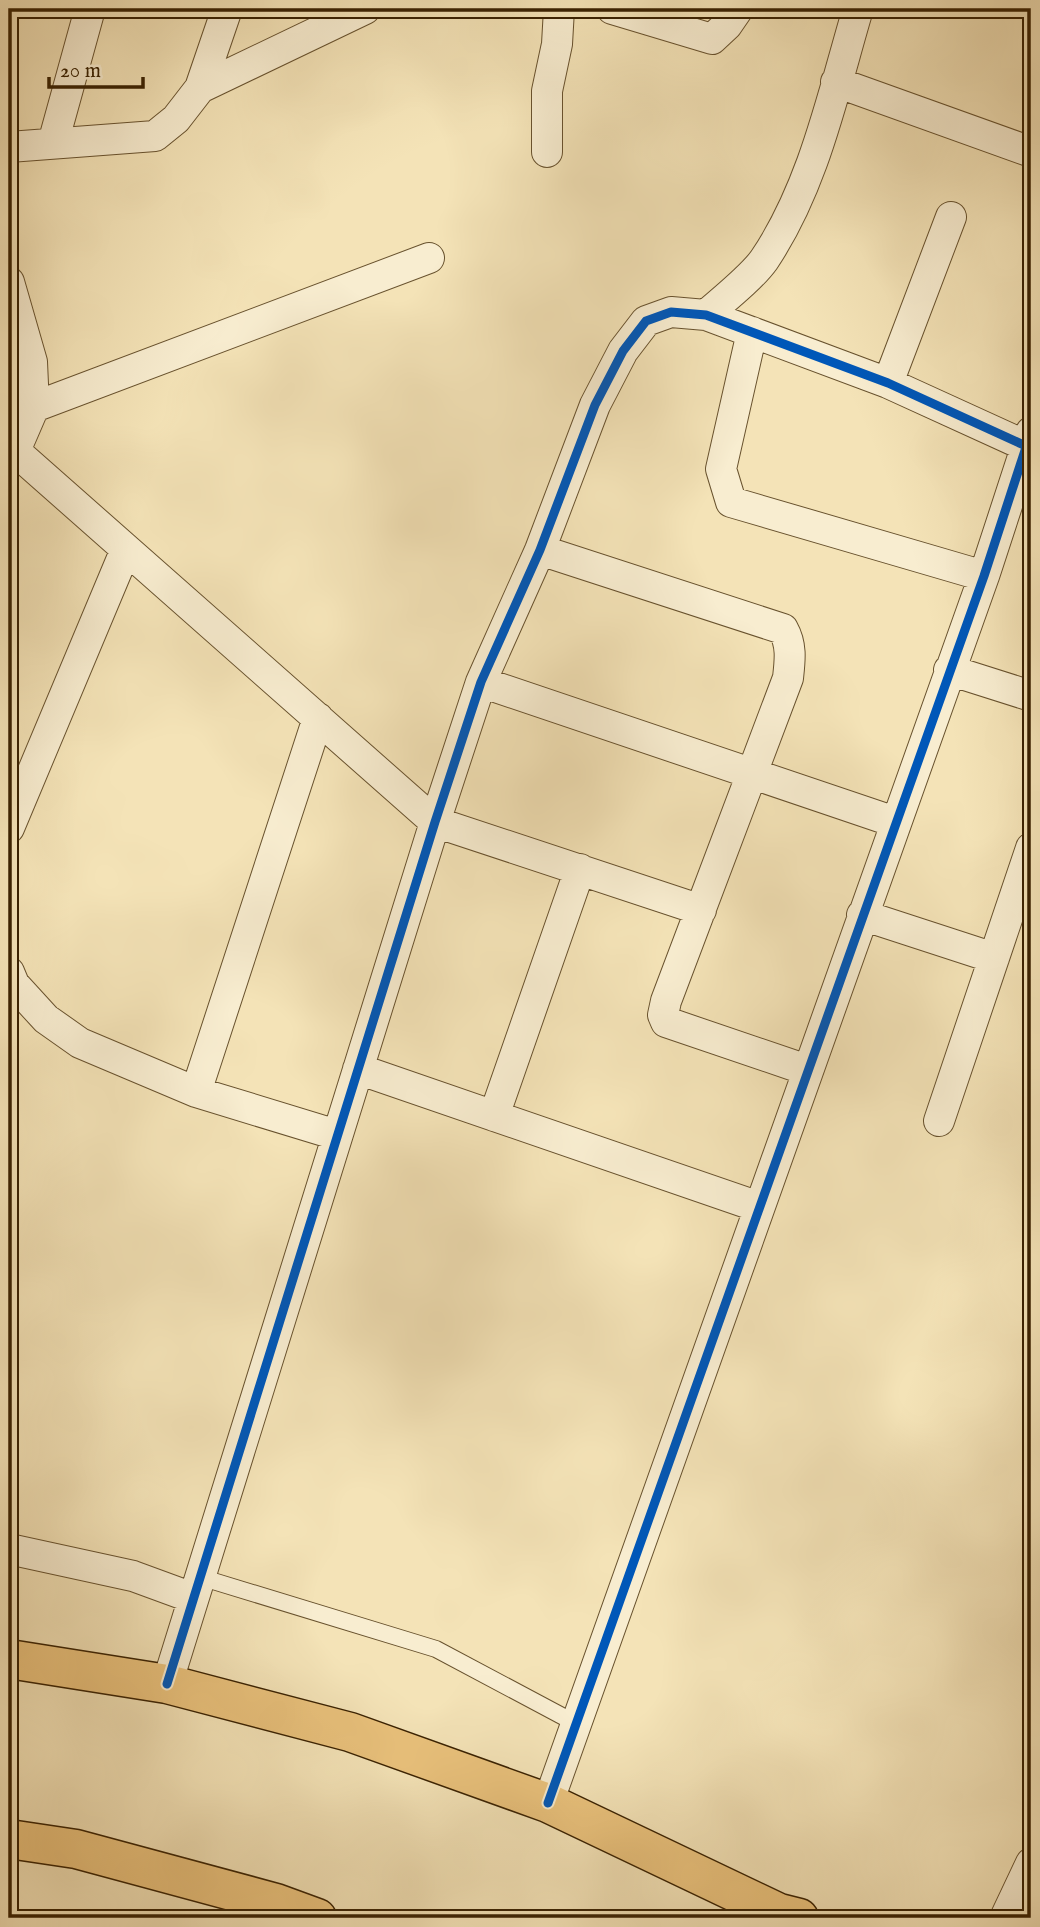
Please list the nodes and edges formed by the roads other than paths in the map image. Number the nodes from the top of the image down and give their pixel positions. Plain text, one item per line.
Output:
1 (90, 9) edge
2 (228, 9) edge
3 (365, 9) edge
4 (559, 9) edge
5 (612, 9) edge
6 (738, 9) edge
7 (859, 9) edge
8 (836, 82) junction
9 (200, 88) junction
10 (52, 144) junction
11 (9, 147) edge
12 (547, 152) dead end
13 (1031, 152) edge
14 (951, 217) dead end
15 (429, 258) dead end
16 (9, 282) edge
17 (706, 315) junction
18 (752, 332) junction
19 (888, 383) junction
20 (34, 407) junction
21 (1030, 443) edge
22 (12, 455) edge
23 (126, 549) junction
24 (540, 550) junction
25 (984, 576) junction
26 (949, 670) junction
27 (481, 682) junction
28 (1031, 696) edge
29 (318, 718) junction
30 (753, 774) junction
31 (435, 821) junction
32 (895, 822) junction
33 (9, 828) edge
34 (1031, 848) edge
35 (580, 869) junction
36 (701, 910) junction
37 (862, 915) junction
38 (994, 958) junction
39 (9, 972) edge
40 (358, 1069) junction
41 (807, 1070) junction
42 (196, 1092) junction
43 (494, 1116) junction
44 (939, 1121) dead end
45 (337, 1135) junction
46 (759, 1207) junction
47 (9, 1549) edge
48 (196, 1588) junction
49 (9, 1659) edge
50 (167, 1684) junction
51 (577, 1724) junction
52 (548, 1803) junction
53 (9, 1839) edge
54 (1031, 1863) edge
55 (297, 1915) edge
56 (799, 1918) edge
57 (1005, 1918) edge

1 - 10 street
2 - 9 street
3 - 9 street
4 - 12 street
5 - 6 street
7 - 8 street
8 - 13 street
8 - 17 street
9 - 10 street
10 - 11 street
14 - 19 street
15 - 20 street
16 - 20 street
17 - 18 street
17 - 24 street
18 - 19 street
18 - 25 street
19 - 21 street
20 - 22 street
21 - 25 street
22 - 23 street
23 - 29 street
23 - 33 street
24 - 27 street
24 - 30 street
25 - 26 street
26 - 28 street
26 - 32 street
27 - 30 street
27 - 31 street
29 - 31 street
29 - 42 street
30 - 32 street
30 - 36 street
31 - 35 street
31 - 40 street
32 - 37 street
34 - 38 street
35 - 36 street
35 - 43 street
36 - 41 street
37 - 38 street
37 - 41 street
38 - 44 street
39 - 42 street
40 - 43 street
40 - 45 street
41 - 46 street
42 - 45 street
43 - 46 street
45 - 48 street
46 - 51 street
47 - 48 street
48 - 50 street
48 - 51 lane
49 - 50 highway
50 - 52 highway
51 - 52 street
52 - 56 highway
53 - 55 highway
54 - 57 street

